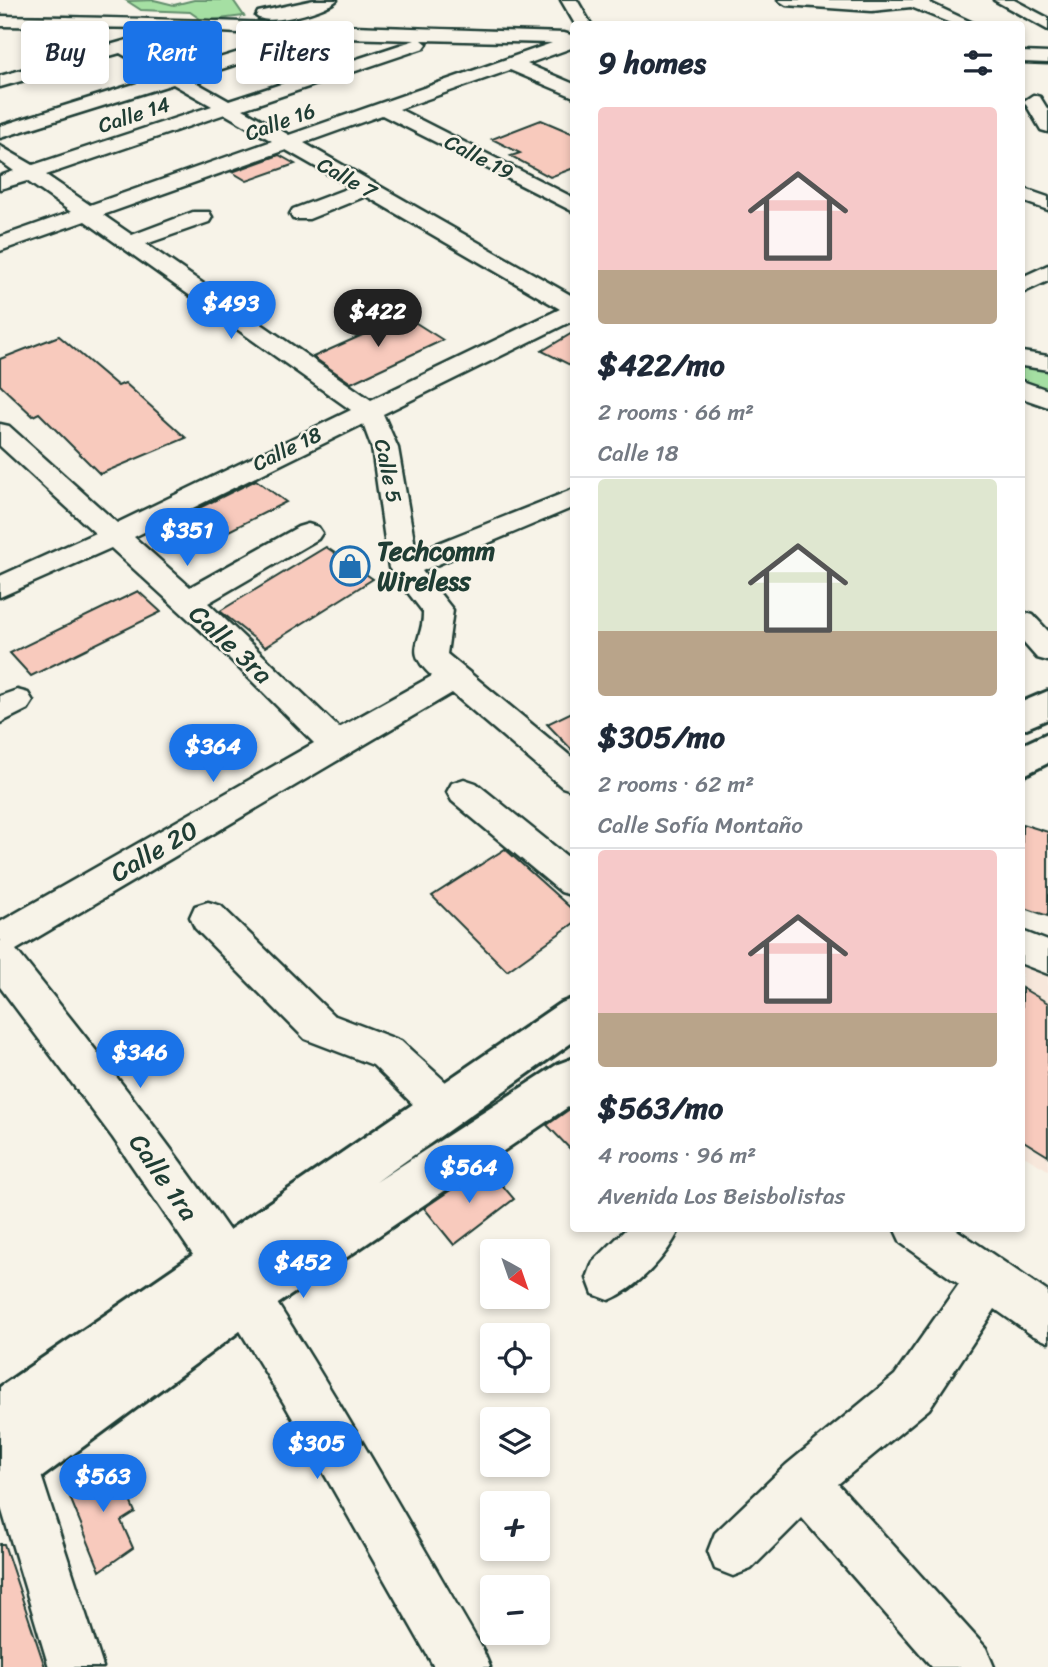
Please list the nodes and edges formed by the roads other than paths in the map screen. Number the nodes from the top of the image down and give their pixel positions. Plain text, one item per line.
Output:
1 (569, 0) edge
2 (786, 0) edge
3 (1002, 0) edge
4 (919, 1) edge
5 (317, 2) edge
6 (873, 3) edge
7 (1048, 5) edge
8 (128, 7) dead end
9 (1026, 10) junction
10 (432, 16) dead end
11 (0, 21) edge
12 (196, 21) edge
13 (209, 21) edge
14 (581, 21) edge
15 (960, 21) edge
16 (21, 22) edge
17 (1048, 25) edge
18 (21, 33) edge
19 (354, 33) edge
20 (434, 36) junction
21 (0, 39) edge
22 (570, 40) edge
23 (570, 42) edge
24 (121, 47) edge
25 (1025, 57) edge
26 (1048, 58) edge
27 (513, 64) junction
28 (552, 81) junction
29 (0, 82) edge
30 (570, 82) edge
31 (156, 84) edge
32 (186, 84) edge
33 (570, 89) edge
34 (1033, 101) dead end
35 (226, 108) junction
36 (384, 109) junction
37 (1048, 126) edge
38 (0, 132) edge
39 (287, 144) junction
40 (0, 152) edge
41 (31, 173) junction
42 (0, 183) edge
43 (366, 189) junction
44 (1025, 195) edge
45 (570, 204) edge
46 (1048, 204) edge
47 (88, 214) junction
48 (301, 214) dead end
49 (201, 217) dead end
50 (129, 243) junction
51 (0, 244) edge
52 (1025, 261) edge
53 (1048, 272) edge
54 (1025, 284) edge
55 (570, 307) edge
56 (570, 311) edge
57 (1025, 359) edge
58 (1048, 363) edge
59 (1025, 389) edge
60 (1048, 399) edge
61 (368, 410) junction
62 (0, 432) edge
63 (570, 499) edge
64 (308, 533) dead end
65 (113, 536) junction
66 (404, 568) junction
67 (0, 587) edge
68 (187, 602) junction
69 (1025, 625) edge
70 (1048, 650) edge
71 (453, 678) junction
72 (1048, 704) edge
73 (1025, 716) edge
74 (336, 745) junction
75 (1048, 746) edge
76 (1025, 760) edge
77 (570, 775) edge
78 (464, 792) dead end
79 (570, 879) edge
80 (208, 917) dead end
81 (0, 940) edge
82 (1025, 948) edge
83 (0, 958) edge
84 (1048, 958) edge
85 (570, 1020) edge
86 (570, 1080) edge
87 (445, 1108) junction
88 (654, 1232) edge
89 (922, 1232) edge
90 (609, 1278) dead end
91 (234, 1279) junction
92 (988, 1279) junction
93 (1048, 1319) edge
94 (0, 1418) edge
95 (6, 1471) edge
96 (803, 1482) junction
97 (733, 1551) dead end
98 (76, 1667) edge
99 (463, 1667) edge
100 (967, 1667) edge

1 - 14 street
2 - 6 street
3 - 9 street
4 - 6 street
4 - 15 street
5 - 13 street
7 - 9 street
8 - 12 street
9 - 17 street
10 - 20 street
11 - 16 street
18 - 21 street
19 - 20 street
20 - 22 street
20 - 35 street, Calle 14
23 - 27 street, Calle 16
24 - 29 street
25 - 26 street
27 - 28 street
27 - 36 street, Calle 16
28 - 30 street
28 - 33 street
31 - 38 street
32 - 35 street, Calle 7
34 - 37 street
35 - 39 street, Calle 7
35 - 41 street, Calle 14
36 - 39 street, Calle 16
36 - 45 street, Calle 19
39 - 43 street, Calle 7
39 - 47 street, Calle 16
40 - 41 street, Calle 5
41 - 42 street, Calle 14
41 - 47 street, Calle 5
43 - 48 street
43 - 55 street, Calle 7
44 - 46 street
47 - 50 street, Calle 5
47 - 51 street, Calle 16
49 - 50 street
50 - 61 street, Calle 5
52 - 53 street
53 - 54 street
56 - 61 street, Calle 18
57 - 58 street
59 - 60 street
61 - 65 street, Calle 18
61 - 66 street, Calle 5
62 - 65 street, Calle 3ra
63 - 66 street
64 - 68 street
65 - 67 street, Calle 18
65 - 68 street, Calle 3ra
66 - 71 street, Calle 5
68 - 74 street, Calle 3ra
69 - 70 street
71 - 74 street, Calle 20
71 - 77 street, Calle 5
72 - 73 main road
74 - 81 street, Calle 20
75 - 76 main road
78 - 79 street
80 - 87 street
82 - 84 street
83 - 91 street, Calle 1ra
85 - 87 main road
86 - 91 main road
87 - 91 main road
88 - 90 street
89 - 92 street
91 - 94 main road
91 - 95 main road
91 - 99 street, Calle 1ra
92 - 93 street
92 - 96 street
95 - 98 street
96 - 97 street
96 - 100 street

